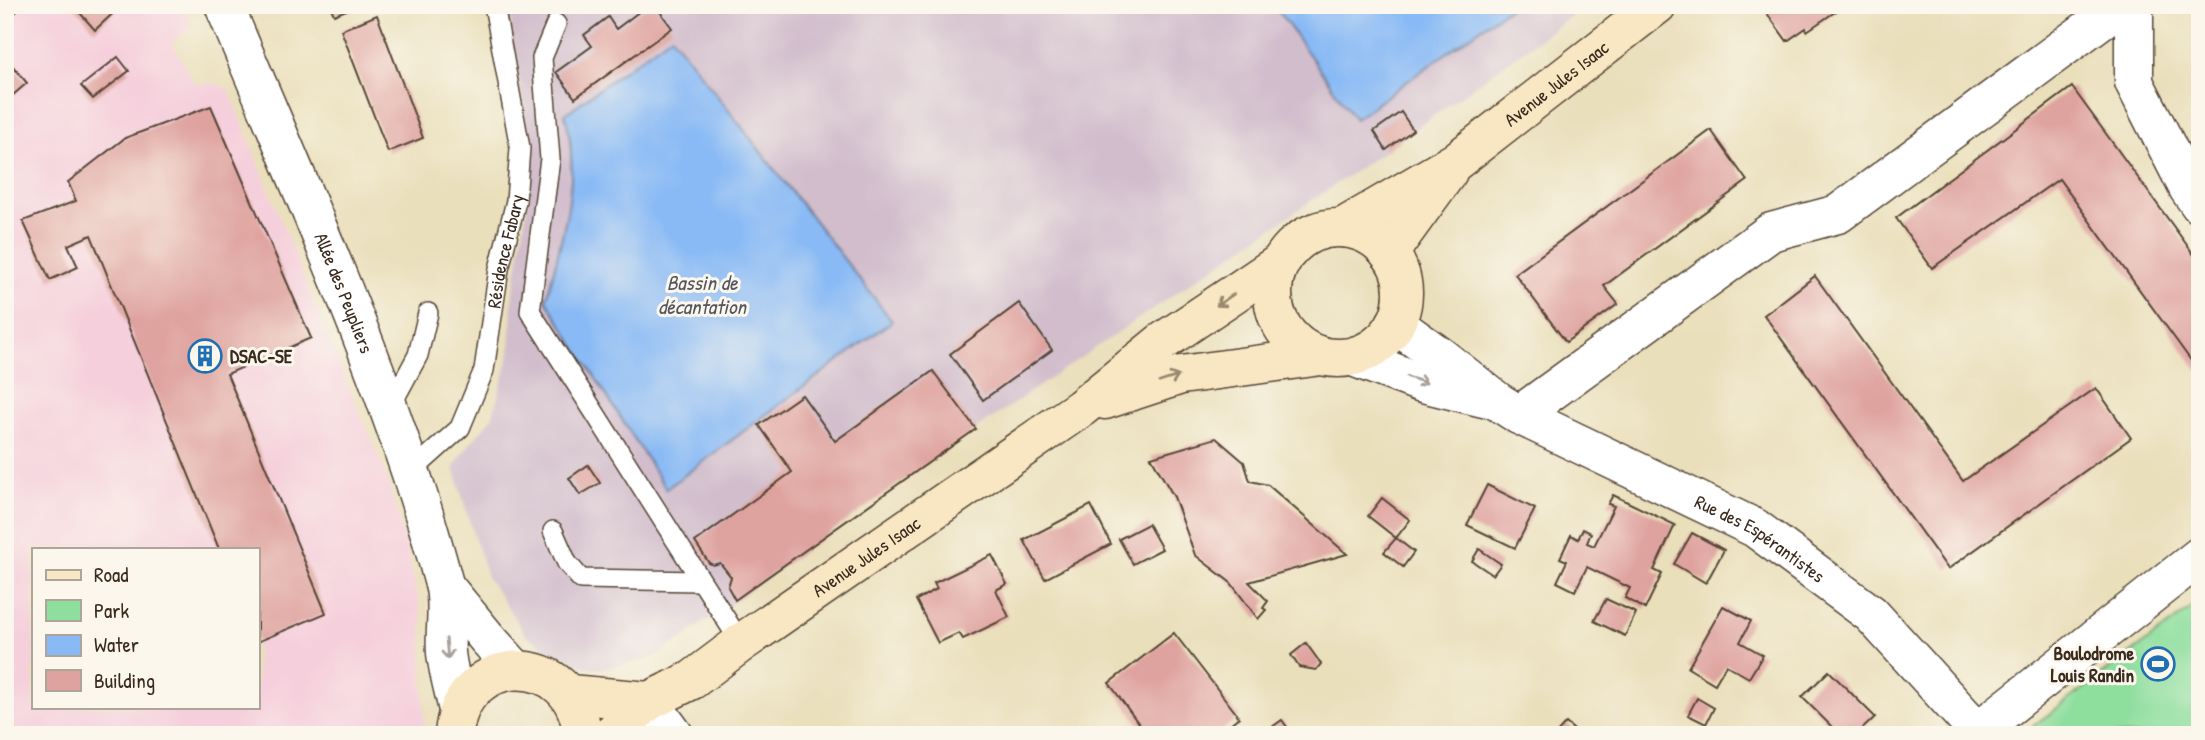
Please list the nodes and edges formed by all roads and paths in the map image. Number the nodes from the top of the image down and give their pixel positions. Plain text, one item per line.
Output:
1 (223, 5) edge
2 (494, 5) edge
3 (1657, 5) edge
4 (2121, 5) edge
5 (2134, 5) edge
6 (556, 24) dead end
7 (1455, 162) junction
8 (2200, 205) edge
9 (1342, 228) junction
10 (1389, 253) junction
11 (1281, 262) junction
12 (428, 313) dead end
13 (1395, 324) junction
14 (1337, 356) junction
15 (390, 408) junction
16 (1081, 408) junction
17 (1508, 408) junction
18 (412, 471) junction
19 (553, 531) dead end
20 (2200, 556) edge
21 (700, 581) junction
22 (446, 588) junction
23 (741, 643) junction
24 (516, 670) junction
25 (569, 694) junction
26 (649, 701) junction
27 (456, 722) edge
28 (1979, 733) edge
29 (582, 735) edge
30 (610, 735) edge
31 (674, 735) edge

1 - 15 street, Allée des Peupliers
2 - 18 lane, Résidence Fabary
3 - 7 main road, Avenue Jules Isaac
4 - 17 street
5 - 8 street
6 - 21 lane
7 - 9 main road, Avenue Jules Isaac
7 - 10 main road, Avenue Jules Isaac
9 - 10 main road
9 - 11 main road
10 - 13 main road
11 - 14 main road
11 -> 16 main road, Avenue Jules Isaac
12 - 15 lane
13 - 14 main road
13 - 17 street, Rue des Espérantistes
16 -> 14 main road, Avenue Jules Isaac
14 -> 17 street, Rue des Espérantistes
15 - 18 street, Allée des Peupliers
16 - 23 main road, Avenue Jules Isaac
17 - 28 street, Rue des Espérantistes
18 - 22 street, Allée des Peupliers
19 - 21 lane
20 - 28 street
21 - 23 lane
22 - 24 street, Allée des Peupliers
22 -> 27 street, Allée des Peupliers
23 - 26 main road, Avenue Jules Isaac
24 - 25 main road
24 - 27 main road
25 - 26 main road
25 - 29 main road
26 - 30 main road, Avenue Jules Isaac
26 - 31 street

